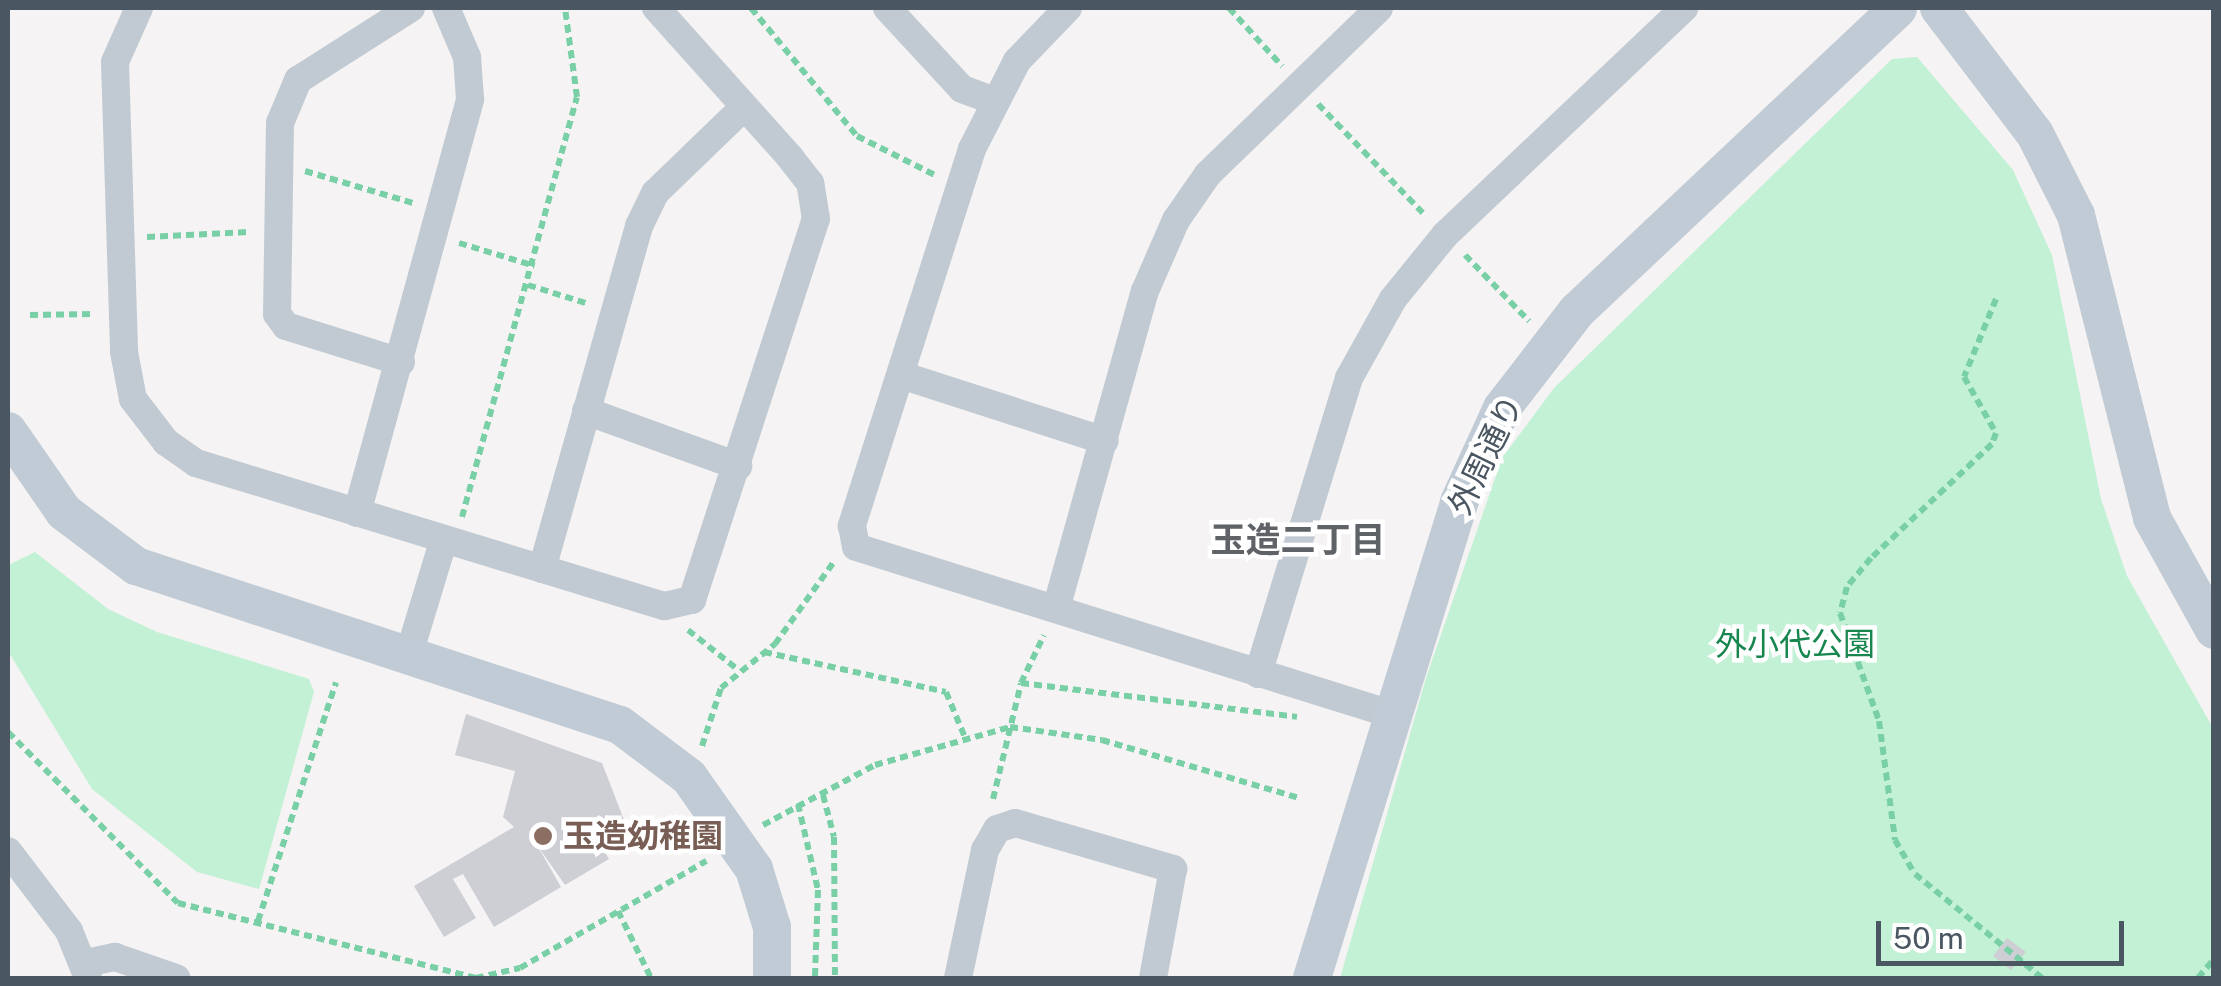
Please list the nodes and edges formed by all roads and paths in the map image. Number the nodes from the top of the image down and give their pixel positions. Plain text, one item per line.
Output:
1 (138, 8) edge
2 (411, 8) edge
3 (446, 8) edge
4 (565, 8) edge
5 (656, 8) edge
6 (751, 8) edge
7 (887, 8) edge
8 (1068, 8) edge
9 (1229, 8) edge
10 (1379, 8) edge
11 (1684, 8) edge
12 (1898, 8) edge
13 (1940, 8) edge
14 (1298, 84) junction
15 (993, 100) junction
16 (744, 108) junction
17 (279, 168) junction
18 (961, 185) junction
19 (437, 224) junction
20 (278, 231) junction
21 (1445, 235) junction
22 (120, 238) junction
23 (535, 266) junction
24 (528, 285) junction
25 (1996, 299) dead end
26 (614, 312) junction
27 (123, 314) junction
28 (30, 315) dead end
29 (1534, 325) dead end
30 (400, 362) junction
31 (900, 375) junction
32 (586, 411) junction
33 (8, 431) edge
34 (1105, 440) junction
35 (738, 466) junction
36 (357, 512) junction
37 (449, 540) junction
38 (856, 547) junction
39 (542, 569) junction
40 (692, 600) junction
41 (1056, 609) junction
42 (2214, 630) edge
43 (763, 652) junction
44 (409, 654) junction
45 (737, 668) junction
46 (1258, 674) junction
47 (336, 682) dead end
48 (1021, 683) junction
49 (1392, 714) junction
50 (1310, 716) dead end
51 (1010, 728) junction
52 (8, 732) edge
53 (964, 735) junction
54 (694, 764) junction
55 (823, 795) junction
56 (1299, 798) dead end
57 (798, 804) junction
58 (997, 829) junction
59 (8, 850) edge
60 (751, 852) junction
61 (715, 855) dead end
62 (618, 912) junction
63 (258, 921) junction
64 (2214, 959) edge
65 (87, 971) edge
66 (176, 978) edge
67 (651, 978) edge
68 (772, 978) edge
69 (815, 978) edge
70 (835, 978) edge
71 (958, 978) edge
72 (1153, 978) edge
73 (1312, 978) edge
74 (2042, 978) edge
75 (2198, 978) edge

1 - 22 street
2 - 17 street
3 - 19 street
4 - 23 path
5 - 16 street
6 - 18 path
7 - 15 street
8 - 15 street
9 - 14 path
10 - 14 street
11 - 21 street
12 - 49 street, 外周通り
13 - 42 street
14 - 21 path
14 - 34 street
15 - 18 street
16 - 26 street
16 - 35 street
17 - 19 path
17 - 20 street
18 - 31 street
19 - 23 path
19 - 30 street
20 - 22 path
20 - 30 street
21 - 29 path
21 - 46 street
22 - 27 street
23 - 24 path
24 - 26 path
24 - 37 path
25 - 74 path
26 - 32 street
27 - 28 path
27 - 36 street
30 - 36 street
31 - 34 street
31 - 38 street
32 - 35 street
32 - 39 street
33 - 44 street
34 - 41 street
35 - 40 street
36 - 37 street
37 - 39 street
37 - 44 street
38 - 41 street
38 - 43 path
39 - 40 street
40 - 45 path
41 - 46 street
41 - 48 path
43 - 45 path
43 - 53 path
44 - 54 street
45 - 54 path
46 - 49 street
47 - 63 path
48 - 50 path
48 - 51 path
49 - 73 street, 外周通り
51 - 53 path
51 - 56 path
51 - 58 path
52 - 63 path
53 - 55 path
54 - 60 street, bridge
55 - 57 path
55 - 70 path
57 - 60 path
57 - 69 path
58 - 71 street
58 - 72 street
59 - 65 street
60 - 68 street
61 - 62 path
62 - 63 path
62 - 67 path
64 - 75 path
65 - 66 street

